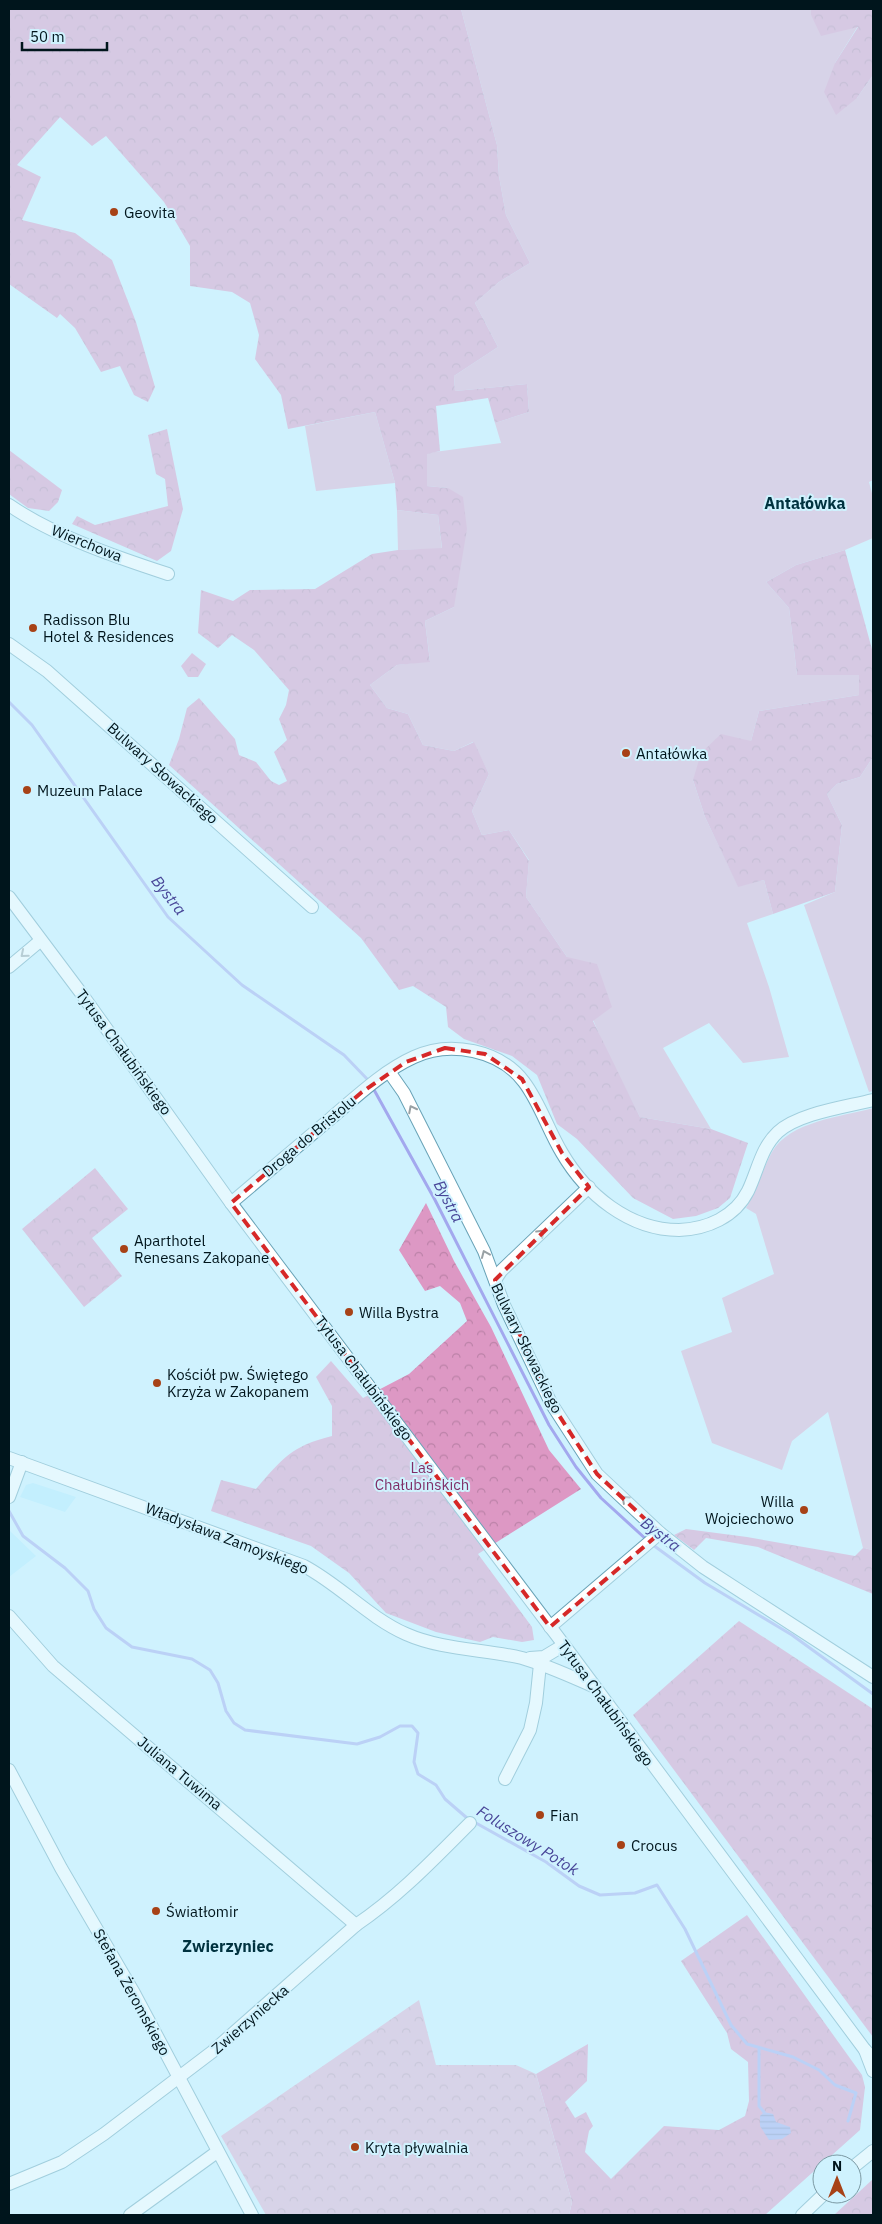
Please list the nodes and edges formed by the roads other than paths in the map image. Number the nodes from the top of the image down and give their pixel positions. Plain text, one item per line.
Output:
1 (9, 505) edge
2 (168, 574) dead end
3 (9, 644) edge
4 (9, 897) edge
5 (312, 906) dead end
6 (40, 941) junction
7 (9, 966) edge
8 (385, 1076) junction
9 (873, 1100) edge
10 (589, 1187) junction
11 (231, 1203) junction
12 (495, 1280) junction
13 (9, 1458) edge
14 (22, 1462) junction
15 (10, 1494) edge
16 (658, 1534) junction
17 (9, 1616) edge
18 (550, 1627) junction
19 (564, 1645) junction
20 (521, 1658) junction
21 (540, 1664) junction
22 (873, 1677) edge
23 (593, 1686) junction
24 (9, 1770) edge
25 (505, 1778) dead end
26 (470, 1823) dead end
27 (356, 1925) junction
28 (869, 2054) edge
29 (873, 2071) edge
30 (179, 2077) junction
31 (872, 2148) edge
32 (217, 2152) junction
33 (862, 2158) edge
34 (9, 2184) edge
35 (814, 2204) edge
36 (130, 2215) edge
37 (252, 2215) edge
38 (802, 2215) edge

1 - 2 street, Wierchowa
3 - 5 street, Bulwary Słowackiego
4 - 6 street, Tytusa Chałubińskiego
6 -> 7 street
6 - 11 street, Tytusa Chałubińskiego
8 - 10 street, Droga do Bristolu
8 - 11 street, Droga do Bristolu
12 -> 8 street, Bulwary Słowackiego
9 - 10 street, Droga do Bristolu
12 -> 10 street
11 - 18 street, Tytusa Chałubińskiego
16 -> 12 street, Bulwary Słowackiego
13 - 14 street, Władysława Zamoyskiego
14 - 15 street
14 - 20 street, Władysława Zamoyskiego
16 - 18 street
16 - 22 street, Bulwary Słowackiego
17 - 27 street, Juliana Tuwima
18 - 19 street, Tytusa Chałubińskiego
19 - 20 street, Władysława Zamoyskiego
19 - 23 street, Tytusa Chałubińskiego
20 - 21 street, Władysława Zamoyskiego
21 - 23 street, Władysława Zamoyskiego
21 - 25 street
23 - 28 street, Tytusa Chałubińskiego
24 - 30 street, Stefana Żeromskiego
26 - 27 street, Zwierzyniecka
27 - 30 street, Zwierzyniecka
28 - 29 street, Tytusa Chałubińskiego
30 - 32 street, Stefana Żeromskiego
30 - 34 street, Zwierzyniecka
31 - 33 street
32 - 36 street
32 - 37 street, Stefana Żeromskiego
35 - 38 street

